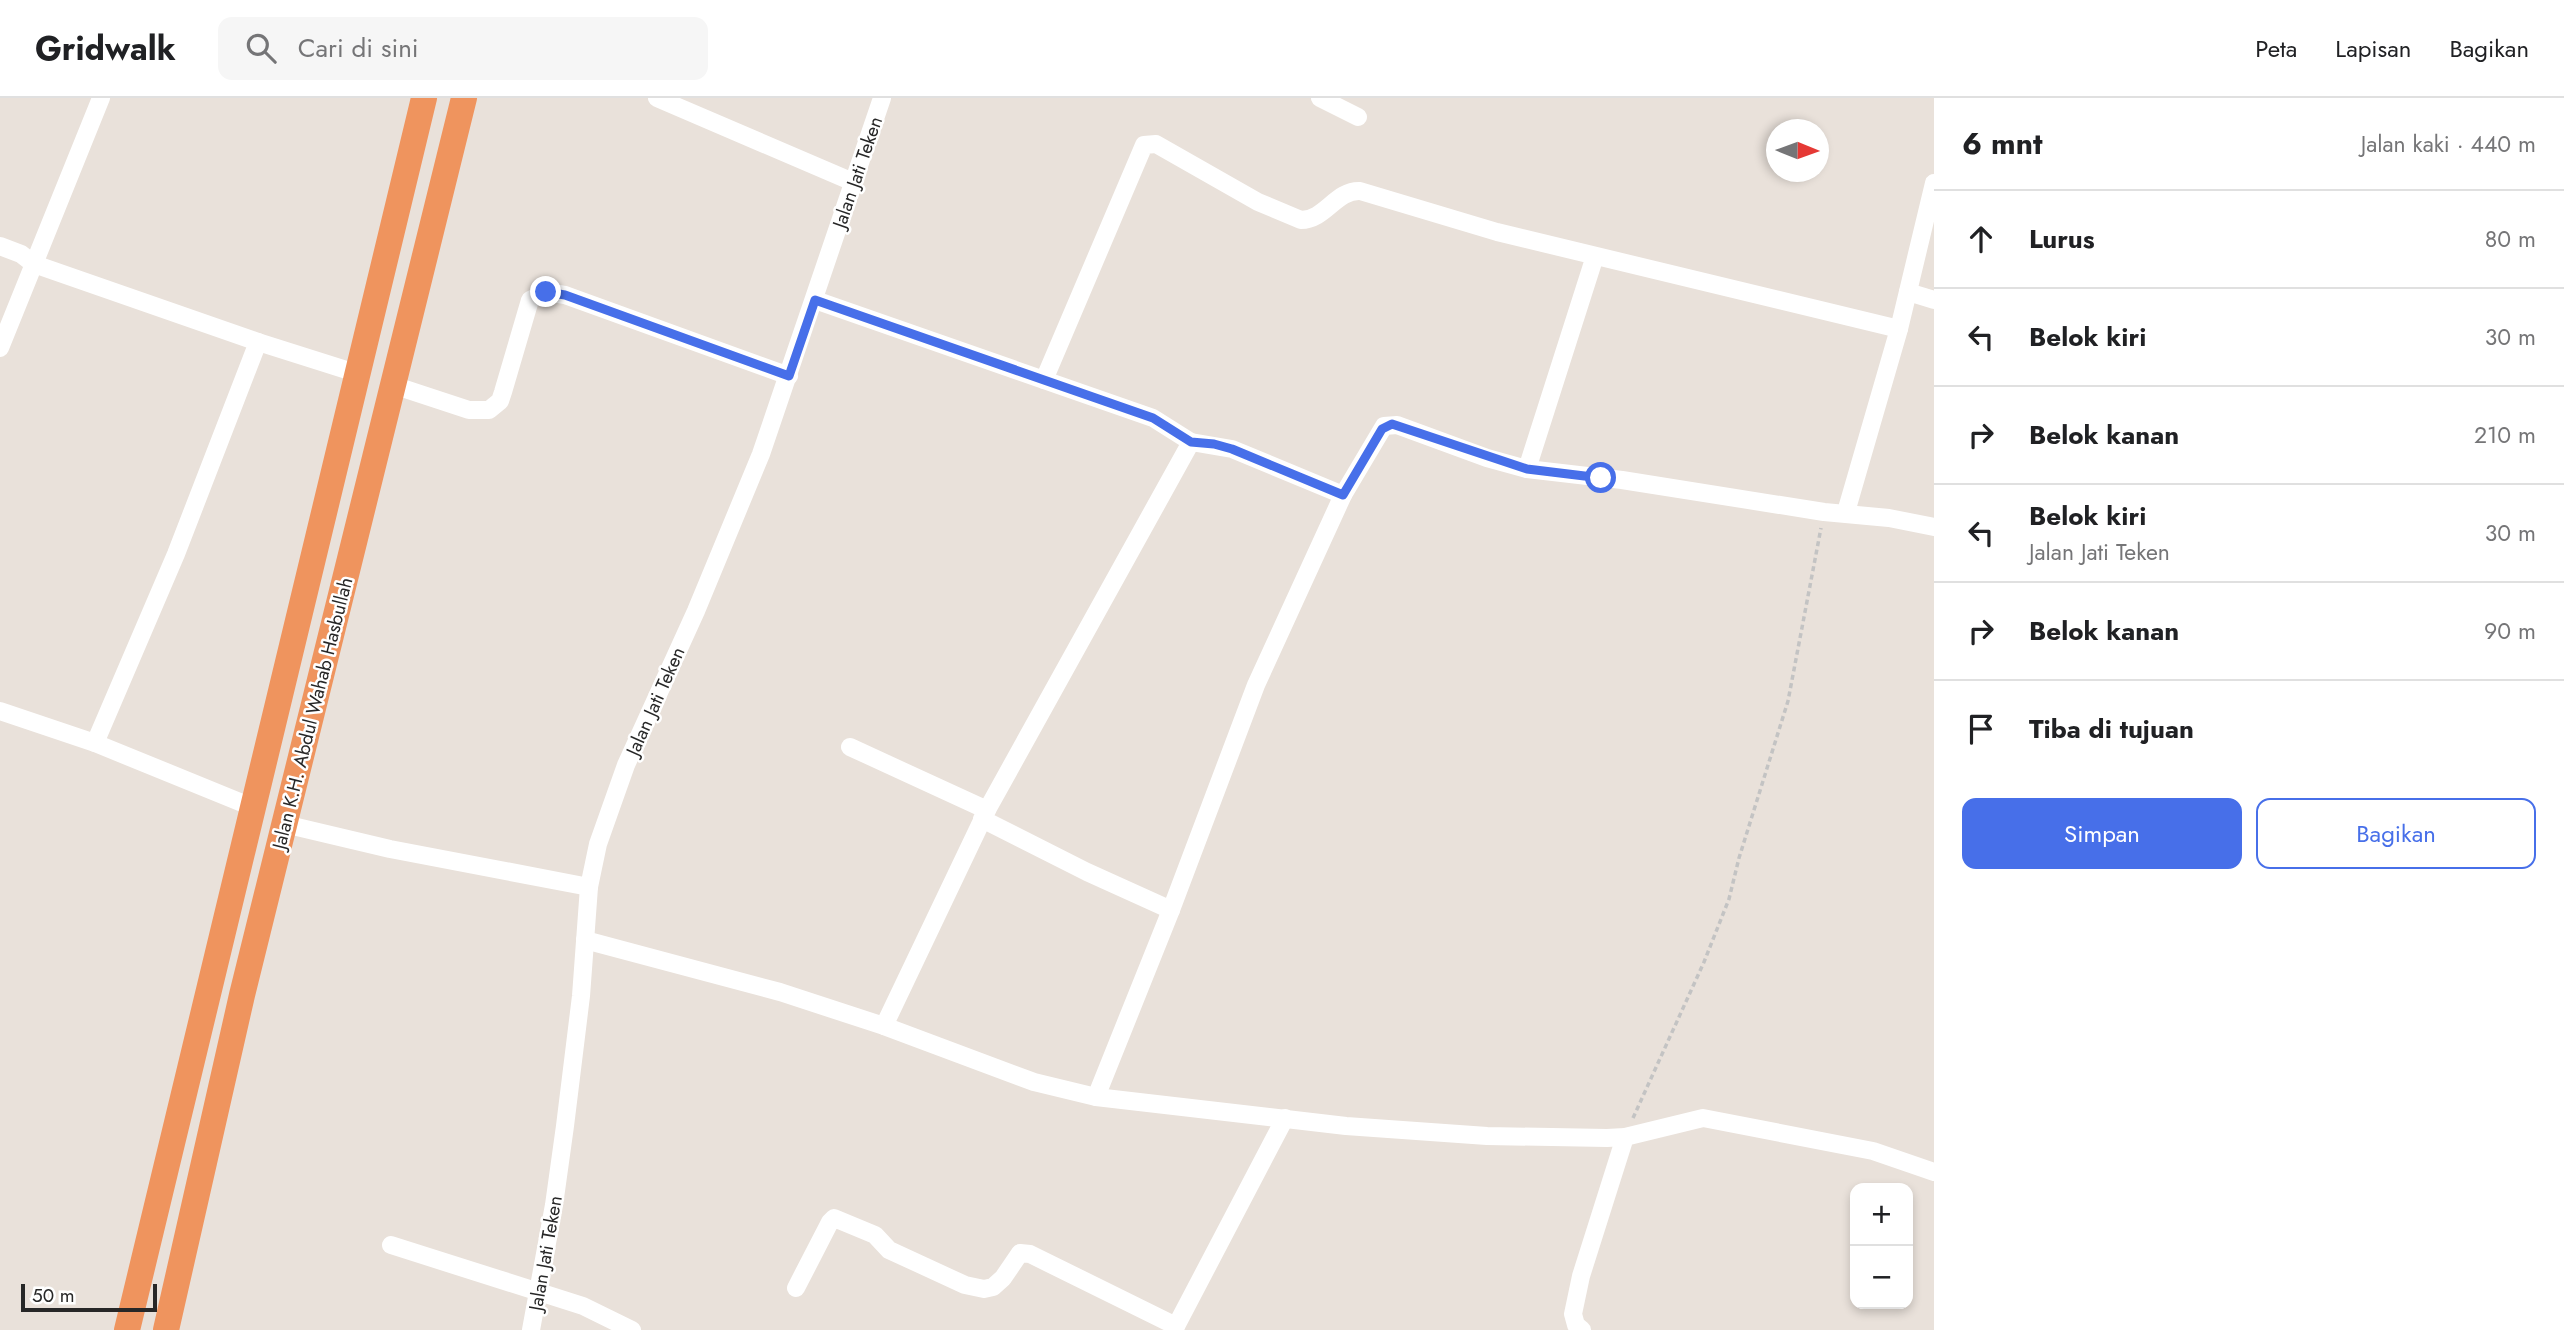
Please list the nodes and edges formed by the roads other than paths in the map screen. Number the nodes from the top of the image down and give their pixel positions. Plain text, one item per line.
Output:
1 (101, 98) edge
2 (424, 98) edge
3 (464, 98) edge
4 (657, 98) edge
5 (882, 98) edge
6 (1320, 98) edge
7 (1358, 117) dead end
8 (853, 183) junction
9 (1934, 183) edge
10 (0, 246) edge
11 (1595, 256) junction
12 (33, 264) junction
13 (1908, 292) junction
14 (815, 300) junction
15 (1934, 300) edge
16 (1899, 329) junction
17 (258, 342) junction
18 (0, 348) edge
19 (356, 373) junction
20 (789, 376) junction
21 (1044, 380) junction
22 (393, 385) junction
23 (1191, 442) junction
24 (1527, 469) junction
25 (1343, 495) junction
26 (1846, 512) junction
27 (1934, 527) edge
28 (0, 711) edge
29 (94, 743) junction
30 (849, 747) dead end
31 (252, 807) junction
32 (288, 809) junction
33 (985, 815) junction
34 (589, 887) junction
35 (1171, 910) junction
36 (585, 940) junction
37 (208, 992) junction
38 (884, 1026) junction
39 (231, 1041) junction
40 (1096, 1097) junction
41 (1285, 1118) junction
42 (1625, 1137) junction
43 (1934, 1172) edge
44 (391, 1245) dead end
45 (796, 1288) dead end
46 (137, 1291) junction
47 (539, 1291) junction
48 (1175, 1328) edge
49 (127, 1330) edge
50 (166, 1330) edge
51 (531, 1330) edge
52 (632, 1330) edge
53 (1582, 1330) edge

1 - 12 street
2 - 19 highway, Jalan K.H. Abdul Wahab Hasbullah
3 - 22 highway, Jalan K.H. Abdul Wahab Hasbullah
4 - 8 street
5 - 8 street, Jalan Jati Teken
6 - 7 street
8 - 14 street, Jalan Jati Teken
9 - 13 street
10 - 12 street
11 - 16 street
11 - 21 street
11 - 24 street
12 - 17 street
12 - 18 street
13 - 15 street
13 - 16 street
14 - 20 street, Jalan Jati Teken
14 - 21 street
16 - 26 street
17 - 19 street
17 - 29 street
19 - 31 highway, Jalan K.H. Abdul Wahab Hasbullah
20 - 22 street
20 - 34 street, Jalan Jati Teken
21 - 23 street
22 - 32 highway, Jalan K.H. Abdul Wahab Hasbullah
23 - 25 street
23 - 33 street
24 - 25 street
24 - 26 street
25 - 35 street
26 - 27 street
28 - 29 street
29 - 31 street
30 - 33 street
31 - 37 highway, Jalan K.H. Abdul Wahab Hasbullah
32 - 34 street
32 - 37 highway
32 - 39 highway, Jalan K.H. Abdul Wahab Hasbullah
33 - 35 street
33 - 38 street
34 - 36 street, Jalan Jati Teken
35 - 40 street
36 - 38 street
36 - 47 street, Jalan Jati Teken
37 - 46 highway, Jalan K.H. Abdul Wahab Hasbullah
38 - 40 street
39 - 46 highway
39 - 50 highway, Jalan K.H. Abdul Wahab Hasbullah
40 - 41 street
41 - 42 street
41 - 48 street
42 - 43 street
42 - 53 street
44 - 47 street
45 - 48 street
46 - 49 highway, Jalan K.H. Abdul Wahab Hasbullah
47 - 51 street, Jalan Jati Teken
47 - 52 street

